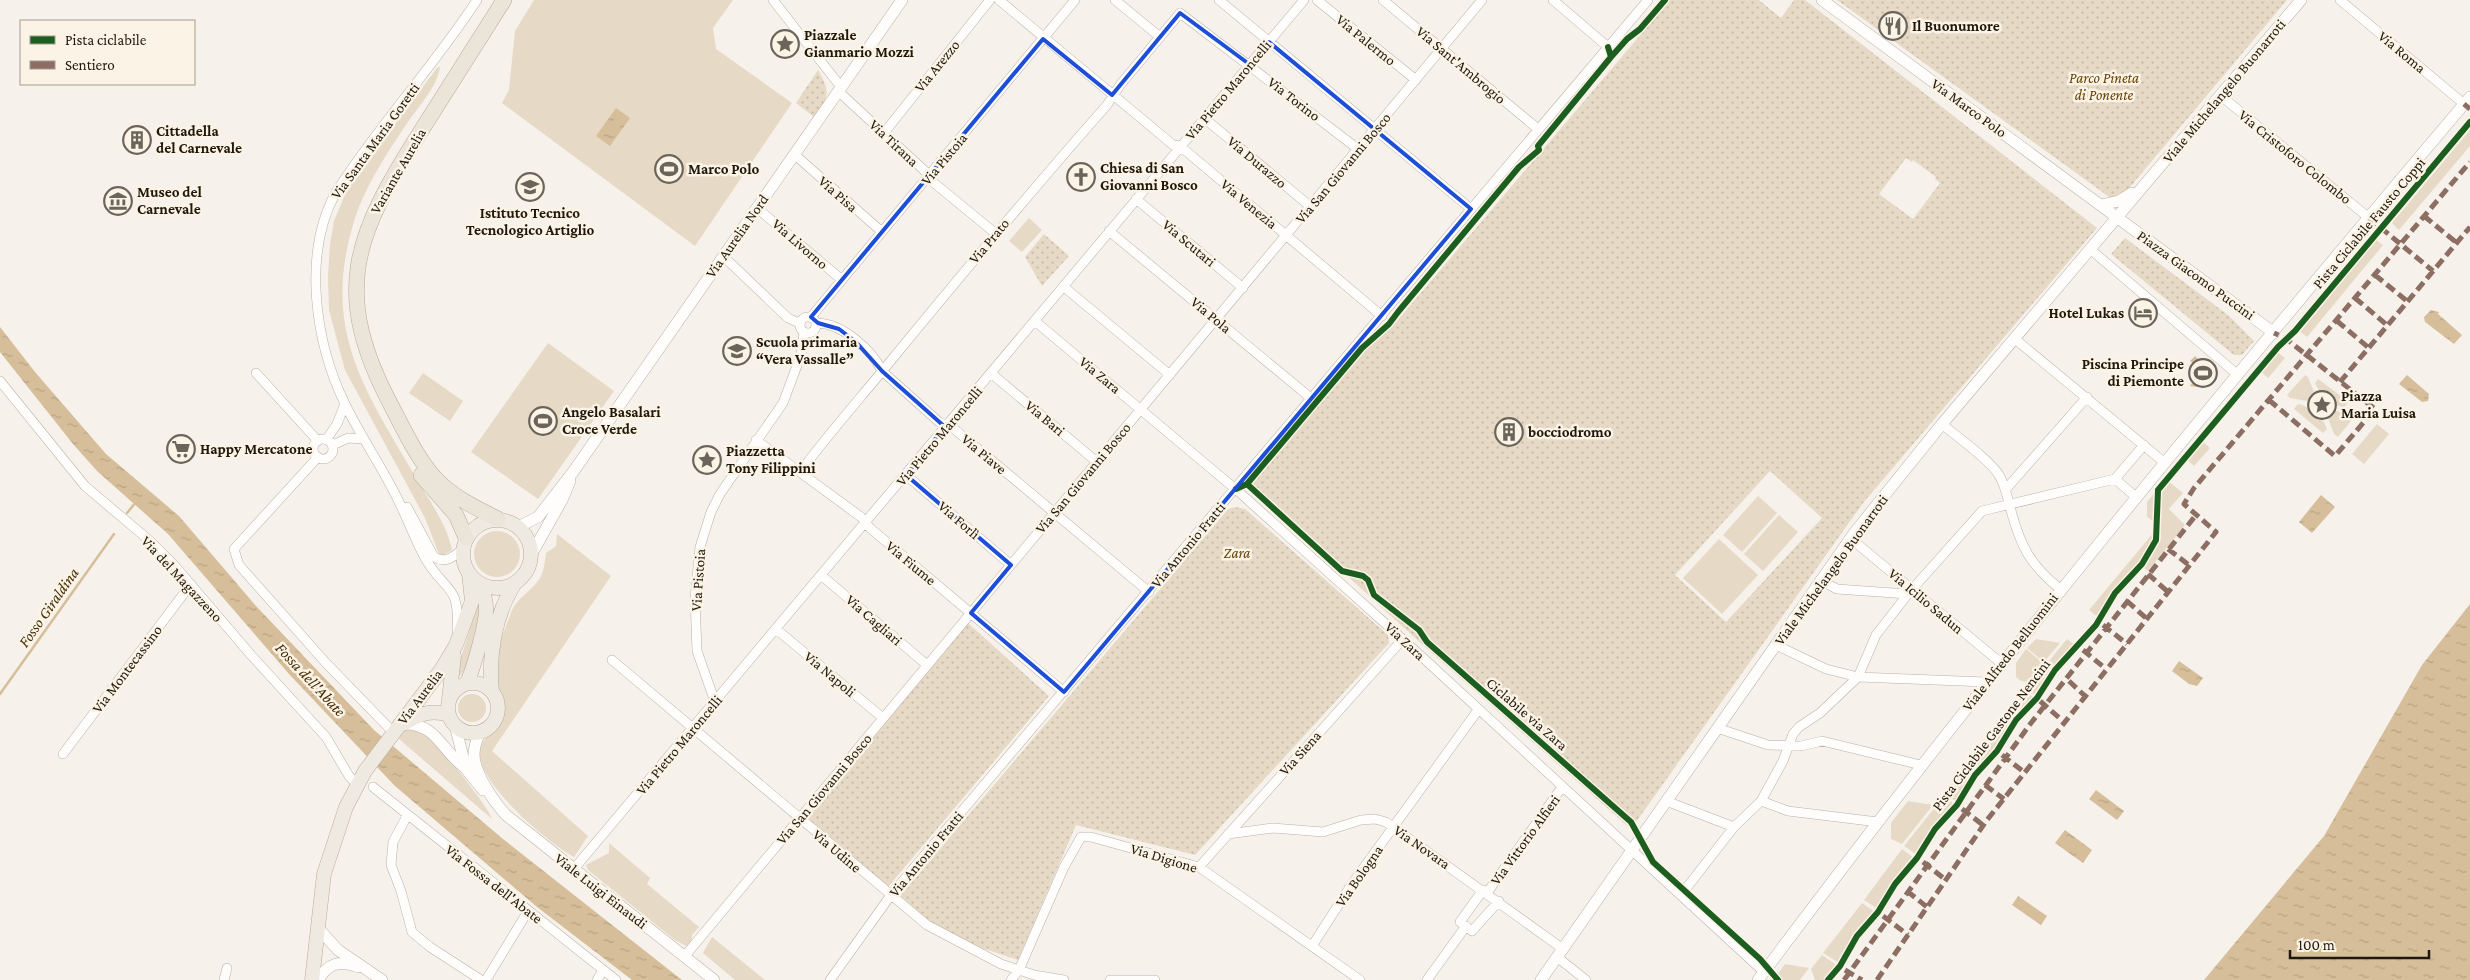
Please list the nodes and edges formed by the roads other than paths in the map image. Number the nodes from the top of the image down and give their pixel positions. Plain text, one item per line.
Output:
1 (477, 0) edge
2 (492, 0) edge
3 (504, 0) edge
4 (902, 0) edge
5 (990, 0) edge
6 (998, 0) edge
7 (1075, 0) edge
8 (1219, 0) edge
9 (1304, 0) edge
10 (1317, 0) edge
11 (1383, 0) edge
12 (1482, 0) edge
13 (1553, 0) edge
14 (1648, 0) edge
15 (1822, 0) edge
16 (2300, 0) edge
17 (2340, 0) edge
18 (776, 1) edge
19 (1121, 2) edge
20 (1180, 13) joint
21 (1160, 37) junction
22 (1043, 39) junction
23 (1269, 42) junction
24 (1608, 47) junction
25 (1442, 49) junction
26 (1249, 64) junction
27 (1416, 80) junction
28 (840, 89) junction
29 (2220, 95) junction
30 (1114, 97) junction
31 (2467, 100) edge
32 (1204, 118) junction
33 (1375, 130) junction
34 (1538, 130) junction
35 (884, 133) junction
36 (1180, 146) junction
37 (1358, 149) junction
38 (794, 154) junction
39 (928, 178) junction
40 (2148, 182) junction
41 (1136, 199) junction
42 (2101, 205) junction
43 (1311, 207) junction
44 (757, 208) junction
45 (1470, 209) junction
46 (2117, 217) junction
47 (2369, 218) junction
48 (1109, 231) junction
49 (882, 232) junction
50 (995, 233) junction
51 (1287, 236) junction
52 (2090, 249) junction
53 (723, 256) junction
54 (842, 280) junction
55 (1064, 287) junction
56 (1243, 288) junction
57 (1382, 316) junction
58 (1216, 319) junction
59 (815, 320) junction
60 (1036, 322) junction
61 (799, 323) junction
62 (804, 333) junction
63 (2274, 333) junction
64 (2015, 339) junction
65 (882, 371) junction
66 (256, 373) dead end
67 (992, 374) junction
68 (1170, 375) junction
69 (2238, 375) junction
70 (0, 380) edge
71 (2087, 397) junction
72 (1312, 399) junction
73 (345, 404) junction
74 (1141, 410) junction
75 (948, 424) junction
76 (1942, 424) junction
77 (364, 440) junction
78 (756, 440) junction
79 (326, 442) junction
80 (2144, 445) junction
81 (318, 457) junction
82 (1097, 462) junction
83 (2165, 463) junction
84 (573, 472) junction
85 (800, 472) junction
86 (906, 474) junction
87 (2115, 479) junction
88 (1236, 489) junction
89 (2006, 489) junction
90 (394, 491) junction
91 (2136, 497) junction
92 (2009, 504) junction
93 (1055, 513) junction
94 (498, 519) junction
95 (865, 524) junction
96 (518, 527) junction
97 (1850, 538) junction
98 (465, 544) junction
99 (531, 555) junction
100 (1011, 564) junction
101 (821, 575) junction
102 (473, 578) junction
103 (1820, 580) junction
104 (515, 583) junction
105 (191, 584) junction
106 (2060, 589) junction
107 (1149, 592) junction
108 (1910, 592) junction
109 (970, 613) junction
110 (776, 629) junction
111 (1403, 639) junction
112 (456, 643) junction
113 (1776, 645) junction
114 (612, 660) dead end
115 (2001, 663) junction
116 (927, 665) junction
117 (1858, 677) junction
118 (1986, 682) junction
119 (466, 684) junction
120 (492, 692) junction
121 (1064, 692) junction
122 (449, 699) junction
123 (715, 702) junction
124 (1478, 710) junction
125 (883, 718) junction
126 (452, 720) junction
127 (692, 728) junction
128 (1717, 728) junction
129 (396, 730) junction
130 (480, 731) junction
131 (1788, 746) junction
132 (63, 754) dead end
133 (1921, 765) junction
134 (466, 769) junction
135 (357, 784) junction
136 (373, 787) dead end
137 (1562, 787) junction
138 (492, 798) junction
139 (1666, 801) junction
140 (1761, 801) junction
141 (406, 816) junction
142 (799, 819) junction
143 (1878, 822) junction
144 (1395, 827) junction
145 (1734, 827) junction
146 (1228, 834) junction
147 (1633, 851) junction
148 (1199, 868) junction
149 (573, 870) junction
150 (1485, 891) junction
151 (891, 895) junction
152 (1681, 895) junction
153 (1498, 902) junction
154 (528, 912) junction
155 (1466, 926) junction
156 (317, 927) junction
157 (1312, 946) junction
158 (338, 950) junction
159 (1560, 953) junction
160 (315, 954) junction
161 (684, 957) junction
162 (335, 963) junction
163 (227, 968) dead end
164 (603, 970) junction
165 (1019, 970) junction
166 (368, 971) junction
167 (1761, 976) edge
168 (1142, 979) edge
169 (224, 980) edge
170 (312, 980) edge
171 (318, 980) edge
172 (382, 980) edge
173 (481, 980) edge
174 (486, 980) edge
175 (597, 980) edge
176 (616, 980) edge
177 (714, 980) edge
178 (830, 980) edge
179 (1012, 980) edge
180 (1064, 980) edge
181 (1110, 980) edge
182 (1155, 980) edge
183 (1360, 980) edge
184 (1427, 980) edge
185 (1541, 980) edge
186 (1586, 980) edge

1 - 73 street, Via Santa Maria Goretti
2 - 98 highway, Variante Aurelia
3 - 94 highway, Variante Aurelia
4 - 28 street, Via Aurelia Nord
5 - 35 street, Via Arezzo
6 - 22 street, Via Venezia
7 - 22 street, Via Pistoia
8 - 23 street
9 - 23 street, Via Pietro Maroncelli
10 - 27 street, Via Palermo
11 - 25 street, Via Sant'Ambrogio
12 - 25 street, Via San Giovanni Bosco
13 - 24 street
14 - 24 street, Via Antonio Fratti
15 - 42 street, Via Marco Polo
16 - 29 street, Viale Michelangelo Buonarroti
17 - 31 street, Via Roma
18 - 28 street, Via Tirana
19 - 21 street
20 - 21 street, Via Prato
20 - 26 street, Via Torino
21 - 30 street, Via Prato
22 - 30 street, Via Venezia
22 - 39 street, Via Pistoia
23 - 26 street, Via Pietro Maroncelli
23 - 33 street
24 - 34 street, Via Antonio Fratti
25 - 27 street, Via San Giovanni Bosco
25 - 34 street, Via Sant'Ambrogio
26 - 32 street, Via Pietro Maroncelli
26 - 37 street, Via Torino
27 - 33 street, Via San Giovanni Bosco
28 - 35 street, Via Tirana
28 - 38 street, Via Aurelia Nord
29 - 40 street, Viale Michelangelo Buonarroti
29 - 47 street, Via Cristoforo Colombo
30 - 36 street, Via Venezia
30 - 50 street, Via Prato
31 - 47 street, Viale Alfredo Belluomini
32 - 36 street, Via Pietro Maroncelli
32 - 43 street, Via Durazzo
33 - 37 street, Via San Giovanni Bosco
33 - 45 street
34 - 45 street, Via Antonio Fratti
35 - 39 street, Via Tirana
36 - 41 street, Via Pietro Maroncelli
36 - 51 street, Via Venezia
37 - 43 street, Via San Giovanni Bosco
38 - 44 street, Via Aurelia Nord
38 - 49 street, Via Pisa
39 - 49 street, Via Pistoia
39 - 50 street, Via Tirana
40 - 42 street, Viale Michelangelo Buonarroti
40 - 46 street, Viale Michelangelo Buonarroti
41 - 48 street, Via Pietro Maroncelli
41 - 56 street, Via Scutari
42 - 46 street, Via Marco Polo
43 - 51 street, Via San Giovanni Bosco
44 - 53 street, Via Aurelia Nord
44 - 54 street, Via Livorno
45 - 57 street, Via Antonio Fratti
46 - 52 street, Viale Michelangelo Buonarroti
46 - 63 street, Piazza Giacomo Puccini
47 - 63 street, Viale Alfredo Belluomini
48 - 55 street, Via Pietro Maroncelli
48 - 58 street, Via Pola
49 - 54 street, Via Pistoia
50 - 65 street, Via Prato
51 - 56 street, Via San Giovanni Bosco
51 - 57 street, Via Venezia
52 - 64 street, Viale Michelangelo Buonarroti
52 - 69 street
53 - 61 street
53 - 84 street, Via Aurelia Nord
54 - 59 street, Via Pistoia
55 - 60 street, Via Pietro Maroncelli
55 - 68 street
56 - 58 street, Via San Giovanni Bosco
57 - 72 street, Via Antonio Fratti
58 - 68 street, Via San Giovanni Bosco
58 - 72 street, Via Pola
59 - 61 street
59 - 62 street
59 - 65 street, Via Piave
60 - 67 street, Via Pietro Maroncelli
60 - 74 street, Via Zara
61 - 62 street
62 - 78 street, Via Pistoia
63 - 69 street, Viale Alfredo Belluomini
64 - 71 street
64 - 76 street, Viale Michelangelo Buonarroti
65 - 75 street, Via Piave
65 - 85 street, Via Prato
66 - 79 street
67 - 75 street, Via Pietro Maroncelli
67 - 82 street, Via Bari
68 - 74 street, Via San Giovanni Bosco
69 - 83 street, Viale Alfredo Belluomini
70 - 105 street, Via del Magazzeno
71 - 80 street
71 - 89 street
72 - 88 street, Via Antonio Fratti
73 - 77 street, Via Santa Maria Goretti
73 - 79 street
74 - 82 street, Via San Giovanni Bosco
74 - 88 street, Via Zara
75 - 86 street, Via Pietro Maroncelli
75 - 93 street, Via Piave
76 - 89 street
76 - 97 street, Viale Michelangelo Buonarroti
77 - 79 street
77 - 90 street, Via Santa Maria Goretti
78 - 85 street, Via Fiume
78 - 123 street, Via Pistoia
79 - 81 street
79 - 81 street
80 - 83 street
80 - 87 street
81 - 129 street
82 - 93 street, Via San Giovanni Bosco
83 - 91 street, Viale Alfredo Belluomini
84 - 96 street, Via Aurelia Nord
84 - 99 street, Via Aurelia Nord
85 - 95 street, Via Fiume
86 - 95 street, Via Pietro Maroncelli
86 - 100 street, Via Forlì
87 - 91 street
87 - 92 street
88 - 107 street, Via Antonio Fratti
88 - 111 street, Via Zara
89 - 92 street
90 - 98 street, Via Santa Maria Goretti
90 - 112 street, Via Santa Maria Goretti
91 - 106 street, Viale Alfredo Belluomini
92 - 106 street
92 - 108 street
93 - 100 street, Via San Giovanni Bosco
93 - 107 street, Via Piave
94 - 96 main road
94 - 98 main road
95 - 101 street, Via Pietro Maroncelli
95 - 109 street, Via Fiume
96 - 99 main road
97 - 103 street, Viale Michelangelo Buonarroti
97 - 108 street, Via Icilio Sadun
98 - 102 main road
99 - 104 main road
100 - 109 street, Via San Giovanni Bosco
101 - 110 street, Via Pietro Maroncelli
101 - 116 street, Via Cagliari
102 - 104 main road
102 - 112 main road, Via Aurelia
102 - 119 main road, Via Aurelia
103 - 108 street
103 - 113 street, Viale Michelangelo Buonarroti
104 - 120 main road
105 - 132 street, Via Montecassino
105 - 135 street, Via del Magazzeno
106 - 115 street, Viale Alfredo Belluomini
107 - 121 street, Via Antonio Fratti
108 - 115 street, Via Icilio Sadun
108 - 117 street
109 - 116 street, Via San Giovanni Bosco
109 - 121 street, Via Fiume
110 - 123 street, Via Pietro Maroncelli
110 - 125 street, Via Napoli
111 - 124 street, Via Zara
111 - 146 street, Via Siena
112 - 122 main road, Via Aurelia
112 - 129 main road, Via Aurelia
113 - 117 street
113 - 128 street, Viale Michelangelo Buonarroti
114 - 127 street, Via Udine
115 - 118 street, Viale Alfredo Belluomini
116 - 125 street, Via San Giovanni Bosco
117 - 118 street
117 - 131 street
118 - 133 street, Viale Alfredo Belluomini
119 - 120 main road
119 - 122 main road
120 - 130 main road
121 - 151 street, Via Antonio Fratti
122 - 126 main road
123 - 127 street, Via Pietro Maroncelli
124 - 137 street, Via Zara
124 - 144 street, Via Bologna
125 - 142 street, Via San Giovanni Bosco
126 - 129 main road, Via Aurelia
126 - 130 main road
126 - 134 street, Viale Luigi Einaudi
127 - 142 street, Via Udine
127 - 149 street, Via Pietro Maroncelli
128 - 131 street
128 - 139 street, Viale Michelangelo Buonarroti
129 - 134 street, Viale Luigi Einaudi
129 - 135 main road
130 - 138 street, Viale Luigi Einaudi
131 - 133 street
131 - 140 street
133 - 143 street, Viale Alfredo Belluomini
134 - 138 street, Viale Luigi Einaudi
135 - 156 main road
136 - 141 street, Via Fossa dell'Abate
137 - 147 street, Via Zara
137 - 150 street, Via Vittorio Alfieri
138 - 149 street, Viale Luigi Einaudi
139 - 145 street
139 - 147 street, Viale Michelangelo Buonarroti
140 - 143 street
140 - 145 street
141 - 154 street, Via Fossa dell'Abate
141 - 173 street
142 - 151 street, Via Udine
142 - 161 street, Via San Giovanni Bosco
143 - 167 street, Viale Alfredo Belluomini
144 - 146 street, Via Novara
144 - 150 street, Via Novara
144 - 157 street, Via Bologna
145 - 152 street
146 - 148 street, Via Siena
147 - 152 street, Via Zara
147 - 159 street, Viale Michelangelo Buonarroti
148 - 157 street, Via Digione
148 - 165 street, Via Digione
149 - 161 street, Viale Luigi Einaudi
150 - 153 street, Via Novara
150 - 155 street, Via Vittorio Alfieri
151 - 165 street, Via Udine
151 - 178 street, Via Antonio Fratti
152 - 167 street, Via Zara
153 - 155 street, Via Vittorio Alfieri
153 - 159 street, Via Novara
154 - 164 street, Via Fossa dell'Abate
154 - 174 street
155 - 184 street, Via Vittorio Alfieri
156 - 158 street
156 - 160 main road
157 - 183 street, Via Digione
158 - 160 street
158 - 166 street
159 - 185 street, Viale Michelangelo Buonarroti
159 - 186 street, Via Novara
160 - 162 street
160 - 170 main road
161 - 177 street, Viale Luigi Einaudi
162 - 166 street
162 - 171 street
163 - 169 street
164 - 175 street
164 - 176 street, Via Fossa dell'Abate
165 - 179 street
165 - 180 street, Via Udine
166 - 172 street
168 - 181 street
168 - 182 street

